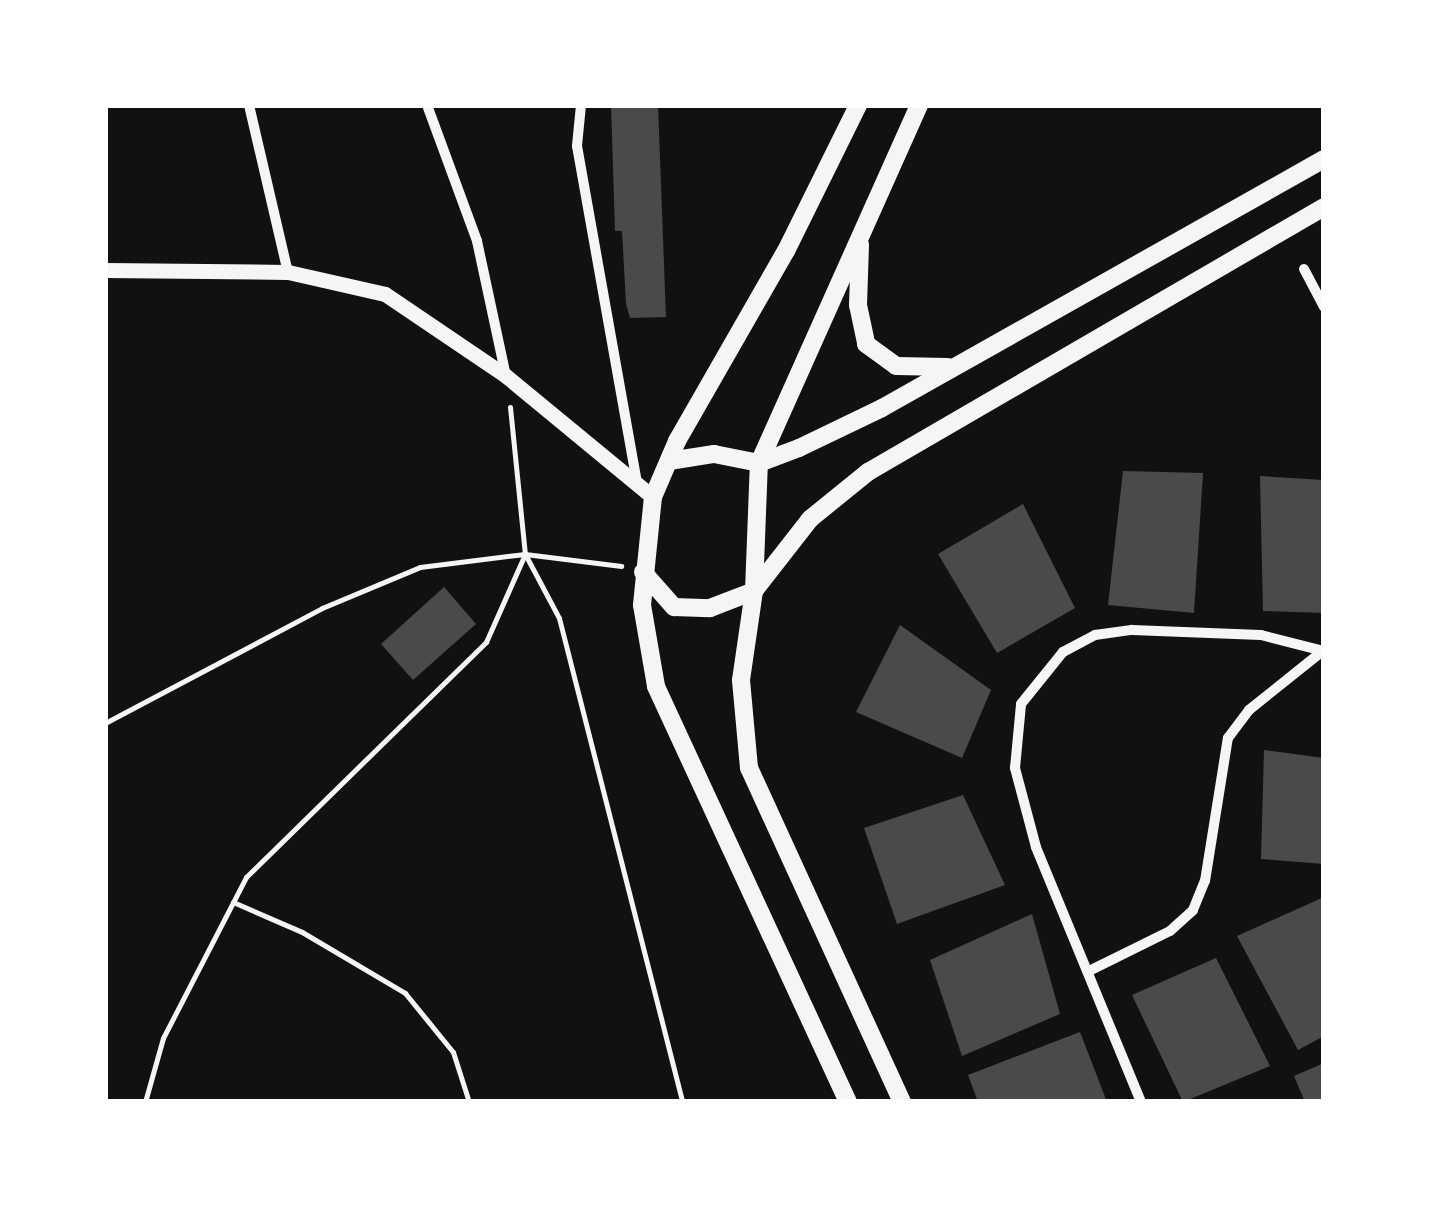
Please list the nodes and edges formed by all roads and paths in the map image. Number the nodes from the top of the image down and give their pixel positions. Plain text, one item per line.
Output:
1 (249, 105) edge
2 (428, 105) edge
3 (581, 105) edge
4 (858, 105) edge
5 (919, 105) edge
6 (1324, 159) edge
7 (1324, 206) edge
8 (860, 234) junction
9 (105, 270) edge
10 (1304, 270) dead end
11 (288, 272) junction
12 (1324, 307) edge
13 (960, 365) junction
14 (506, 376) junction
15 (668, 462) junction
16 (759, 463) junction
17 (637, 484) junction
18 (654, 497) junction
19 (525, 554) junction
20 (643, 572) junction
21 (754, 591) junction
22 (1324, 650) edge
23 (105, 723) edge
24 (233, 902) junction
25 (1088, 972) junction
26 (145, 1102) edge
27 (470, 1102) edge
28 (682, 1102) edge
29 (848, 1102) edge
30 (902, 1102) edge
31 (1141, 1102) edge

1 - 11 street
2 - 14 street
3 - 17 street
4 - 15 main road
5 - 8 main road
6 - 13 main road
7 - 21 main road
8 - 13 main road
8 - 16 main road
9 - 11 street
10 - 12 street
11 - 14 street
13 - 16 main road
14 - 17 street
14 - 19 path
15 - 16 main road
15 - 18 main road
16 - 21 main road
17 - 18 street
18 - 20 main road
19 - 20 path
19 - 23 path
19 - 24 path
19 - 28 path
20 - 21 main road
20 - 29 main road
21 - 30 main road
22 - 25 street
22 - 25 street
24 - 26 path
24 - 27 path
25 - 31 street

